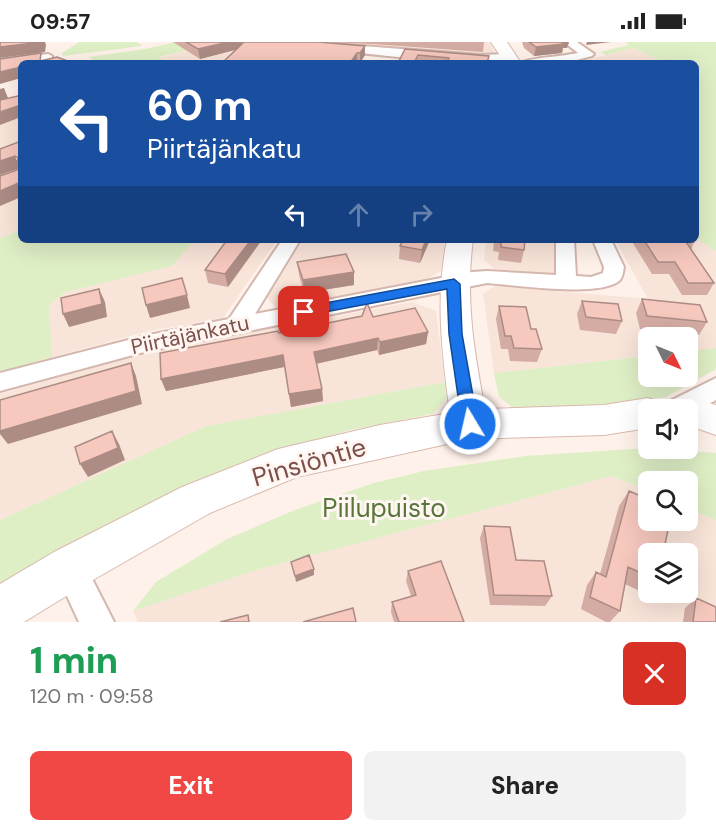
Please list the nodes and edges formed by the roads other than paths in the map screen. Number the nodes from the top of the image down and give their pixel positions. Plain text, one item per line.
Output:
1 (499, 42) edge
2 (570, 42) edge
3 (328, 50) edge
4 (48, 58) edge
5 (30, 60) edge
6 (500, 60) edge
7 (509, 60) edge
8 (562, 60) edge
9 (4, 63) edge
10 (18, 73) edge
11 (289, 243) edge
12 (460, 243) edge
13 (566, 243) edge
14 (603, 243) edge
15 (566, 282) junction
16 (454, 284) junction
17 (237, 325) junction
18 (0, 382) edge
19 (716, 388) edge
20 (695, 399) edge
21 (638, 415) edge
22 (698, 416) edge
23 (716, 420) edge
24 (470, 424) junction
25 (70, 568) junction
26 (0, 610) edge
27 (97, 622) edge

1 - 7 street
2 - 8 street
3 - 6 street
4 - 5 street
9 - 10 street
11 - 17 street
12 - 16 street
13 - 15 street
14 - 15 street, Piirtäjänkatu
15 - 16 street, Piirtäjänkatu
16 - 17 street, Piirtäjänkatu
16 - 24 street
17 - 18 street, Piirtäjänkatu
19 - 20 street, Pinsiöntie
21 - 24 street, Pinsiöntie
22 - 23 street
24 - 25 street, Pinsiöntie
25 - 26 street, Pinsiöntie
25 - 27 street

